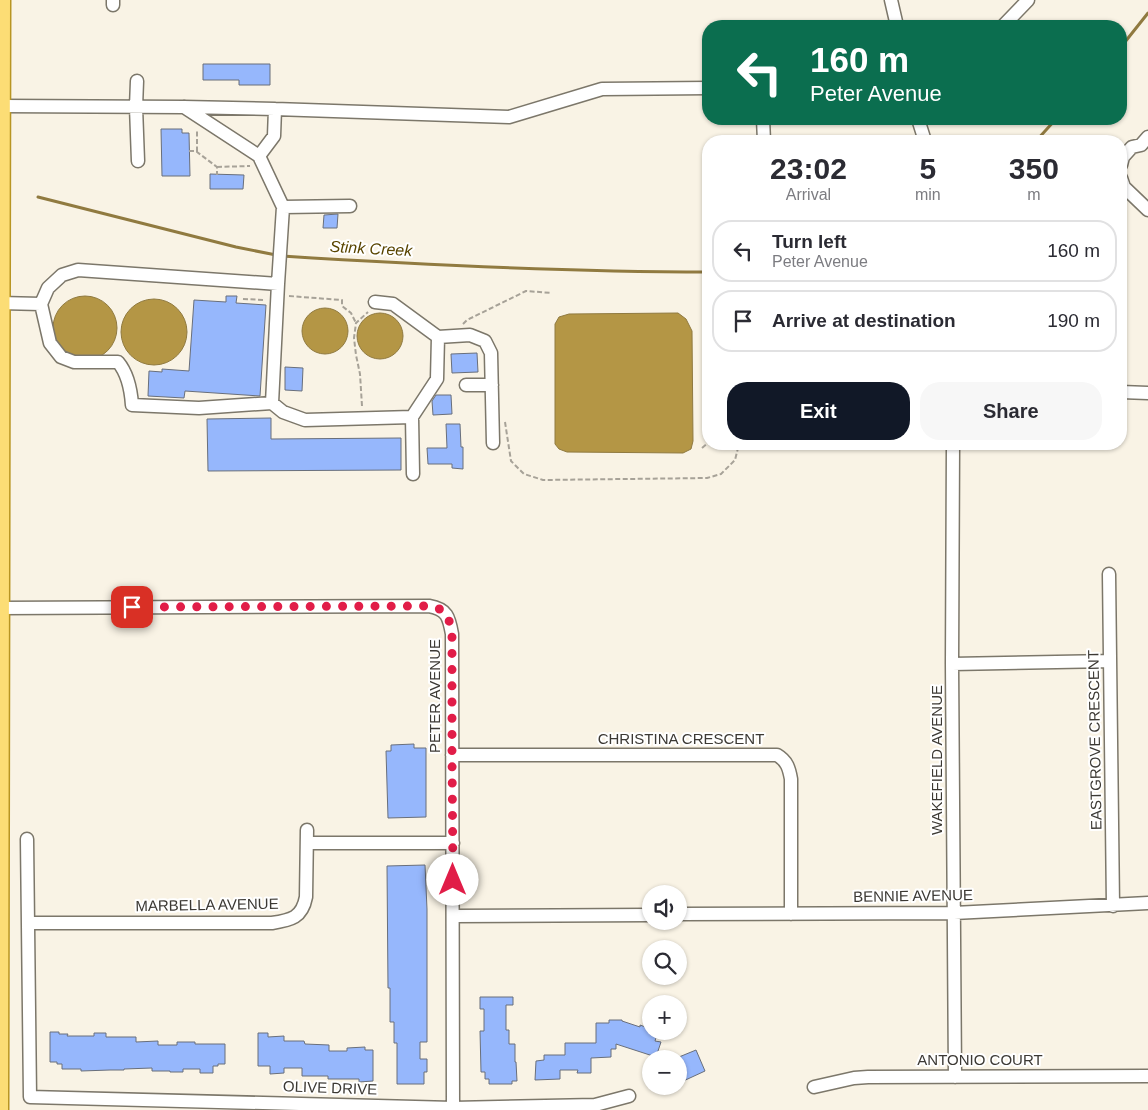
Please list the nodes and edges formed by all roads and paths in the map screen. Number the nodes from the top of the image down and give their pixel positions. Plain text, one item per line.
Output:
1 (2, 0) edge
2 (890, 0) edge
3 (1028, 0) edge
4 (895, 20) edge
5 (1009, 20) edge
6 (137, 81) dead end
7 (702, 88) edge
8 (2, 106) junction
9 (136, 107) junction
10 (184, 107) junction
11 (275, 109) junction
12 (197, 116) junction
13 (1148, 137) edge
14 (189, 150) dead end
15 (197, 150) junction
16 (1127, 152) edge
17 (138, 161) dead end
18 (261, 161) junction
19 (217, 168) junction
20 (217, 175) dead end
21 (1127, 190) edge
22 (350, 206) dead end
23 (283, 207) junction
24 (1148, 210) edge
25 (277, 293) junction
26 (552, 293) dead end
27 (243, 299) dead end
28 (1, 303) edge
29 (378, 303) joint
30 (41, 304) junction
31 (356, 324) junction
32 (458, 336) junction
33 (438, 337) junction
34 (466, 385) dead end
35 (492, 385) junction
36 (1127, 392) edge
37 (1148, 393) edge
38 (272, 403) junction
39 (492, 412) junction
40 (412, 417) junction
41 (363, 418) junction
42 (493, 443) dead end
43 (738, 450) edge
44 (953, 450) edge
45 (0, 469) edge
46 (413, 474) dead end
47 (1109, 574) dead end
48 (1, 608) edge
49 (1110, 661) junction
50 (952, 664) junction
51 (452, 755) junction
52 (27, 839) dead end
53 (453, 843) junction
54 (1148, 903) edge
55 (1113, 906) junction
56 (954, 913) junction
57 (687, 914) edge
58 (791, 914) junction
59 (642, 915) edge
60 (453, 916) junction
61 (28, 923) junction
62 (956, 1076) junction
63 (1148, 1076) edge
64 (814, 1088) dead end
65 (629, 1096) dead end
66 (453, 1108) junction
67 (0, 1110) edge

1 - 8 main road
2 - 4 street
3 - 5 street
6 - 9 street
7 - 11 street
8 - 9 street
8 - 28 main road
9 - 10 street
9 - 17 street
10 - 11 street
10 - 12 street
11 - 18 street
12 - 15 path
12 - 18 street
13 - 16 street
14 - 15 path
15 - 19 path
18 - 19 path
18 - 23 street
19 - 20 path
21 - 24 street
22 - 23 street
23 - 25 street
25 - 27 path
25 - 30 street
25 - 31 path
25 - 38 street
26 - 32 path
28 - 30 street
28 - 45 main road
29 - 31 path
29 - 33 street
30 - 38 street
31 - 41 path
32 - 33 street
32 - 35 street
33 - 40 street
34 - 35 street
35 - 39 street
36 - 37 street
38 - 41 street
39 - 42 street
39 - 43 path
40 - 41 street
40 - 46 street
44 - 50 street, WAKEFIELD AVENUE
45 - 48 main road
47 - 49 street, EASTGROVE CRESCENT
48 - 51 street, PETER AVENUE
48 - 67 main road
49 - 50 street
49 - 55 street, EASTGROVE CRESCENT
50 - 56 street, WAKEFIELD AVENUE
51 - 53 street, PETER AVENUE
51 - 58 street, CHRISTINA CRESCENT
52 - 61 street
53 - 60 street, PETER AVENUE
53 - 61 street, MARBELLA AVENUE
54 - 55 street, BENNIE AVENUE
55 - 56 street, BENNIE AVENUE
56 - 58 street, BENNIE AVENUE
56 - 62 street, WAKEFIELD AVENUE
57 - 58 street, BENNIE AVENUE
59 - 60 street
60 - 66 street, PETER AVENUE
61 - 66 street, OLIVE DRIVE
62 - 63 street, ANTONIO COURT
62 - 64 street, ANTONIO COURT
65 - 66 street, OLIVE DRIVE

